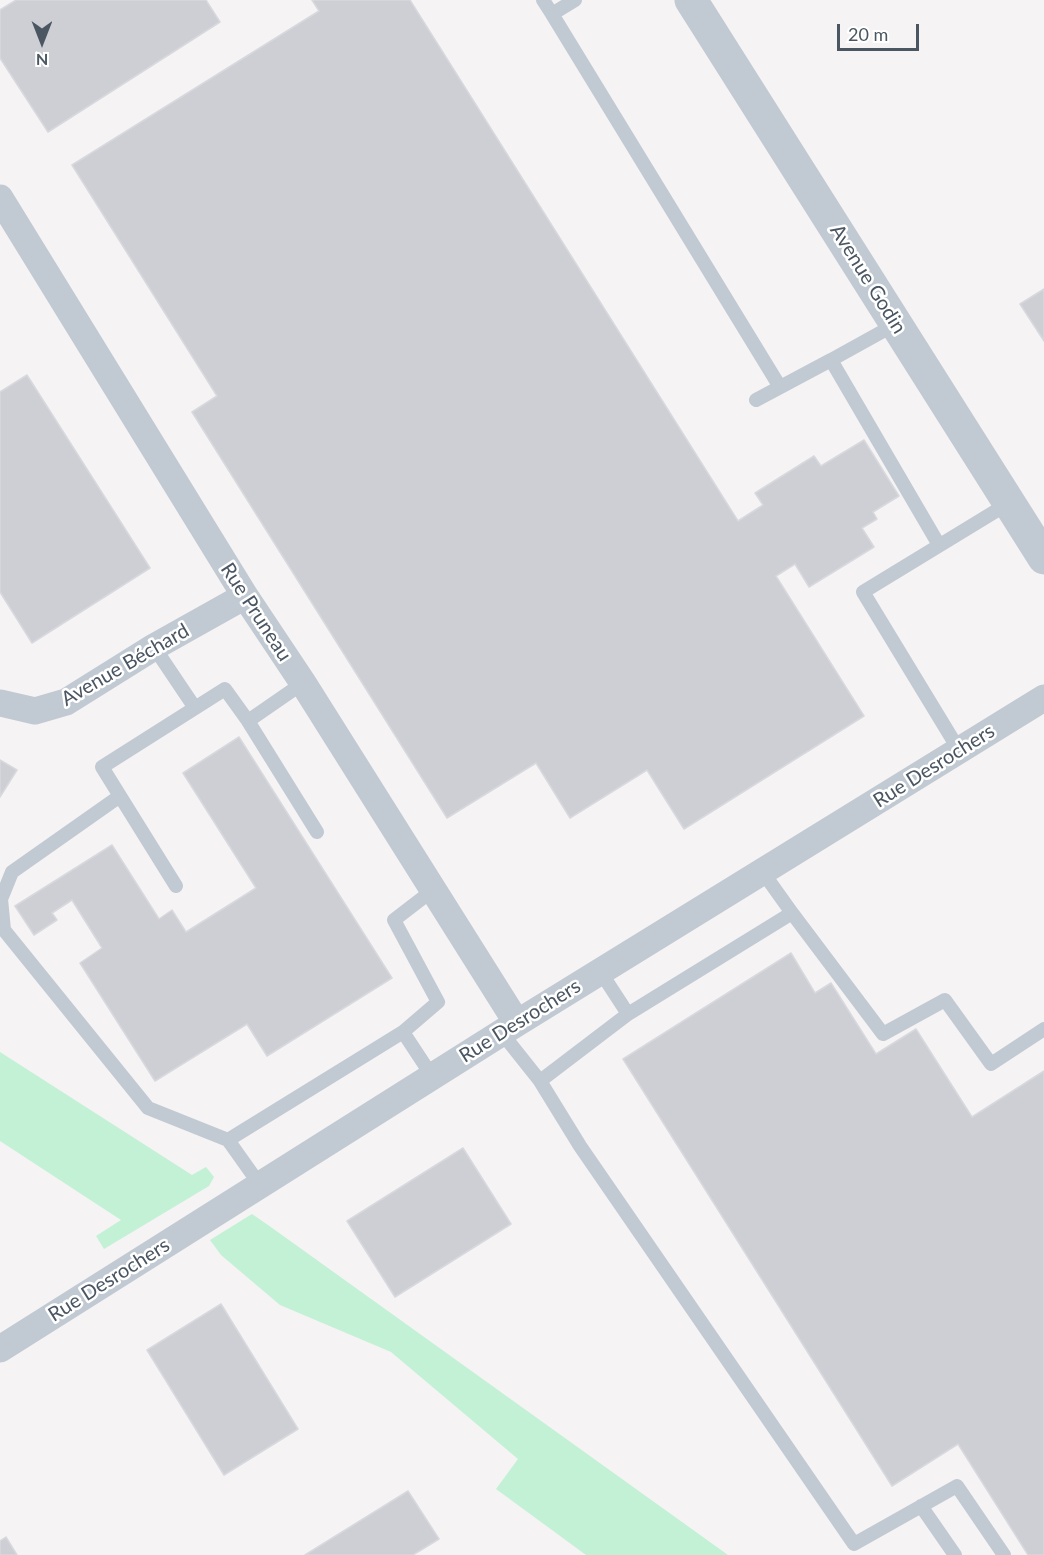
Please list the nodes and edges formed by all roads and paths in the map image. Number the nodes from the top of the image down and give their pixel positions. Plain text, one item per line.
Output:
1 (543, 0) edge
2 (575, 0) edge
3 (691, 0) edge
4 (552, 14) junction
5 (0, 198) edge
6 (896, 324) junction
7 (831, 360) junction
8 (780, 387) junction
9 (756, 400) dead end
10 (1009, 503) junction
11 (939, 545) junction
12 (1044, 558) edge
13 (244, 596) junction
14 (154, 647) junction
15 (303, 683) junction
16 (1044, 698) edge
17 (0, 703) edge
18 (195, 708) junction
19 (248, 721) junction
20 (959, 750) junction
21 (120, 796) junction
22 (317, 832) dead end
23 (762, 871) junction
24 (176, 886) dead end
25 (434, 890) junction
26 (792, 913) junction
27 (600, 971) junction
28 (628, 1014) junction
29 (509, 1028) junction
30 (1044, 1029) edge
31 (403, 1032) junction
32 (432, 1076) junction
33 (540, 1081) junction
34 (228, 1140) junction
35 (260, 1185) junction
36 (0, 1349) edge
37 (921, 1506) junction
38 (955, 1555) edge
39 (1004, 1555) edge

1 - 4 lane
2 - 4 lane
3 - 6 street, Avenue Godin
4 - 8 lane
5 - 13 street, Rue Pruneau
6 - 7 lane
6 - 10 street, Avenue Godin
7 - 8 lane
7 - 11 lane
8 - 9 lane
10 - 11 lane
10 - 12 street, Avenue Godin
11 - 20 lane
13 - 14 street, Avenue Béchard
13 - 15 street, Rue Pruneau
14 - 17 street, Avenue Béchard
14 - 18 lane
15 - 19 lane
15 - 25 street, Rue Pruneau
16 - 20 street, Rue Desrochers
18 - 19 lane
18 - 21 lane
19 - 22 lane
20 - 23 street, Rue Desrochers
21 - 24 lane
21 - 34 lane
23 - 26 lane
23 - 27 street, Rue Desrochers
25 - 29 street, Rue Pruneau
25 - 31 lane
26 - 28 lane
26 - 30 lane
27 - 28 lane
27 - 29 street, Rue Desrochers
28 - 33 lane
29 - 32 street, Rue Desrochers
29 - 33 lane
31 - 32 lane
31 - 34 lane
32 - 35 street, Rue Desrochers
33 - 37 lane
34 - 35 lane
35 - 36 street, Rue Desrochers
37 - 38 lane
37 - 39 lane

